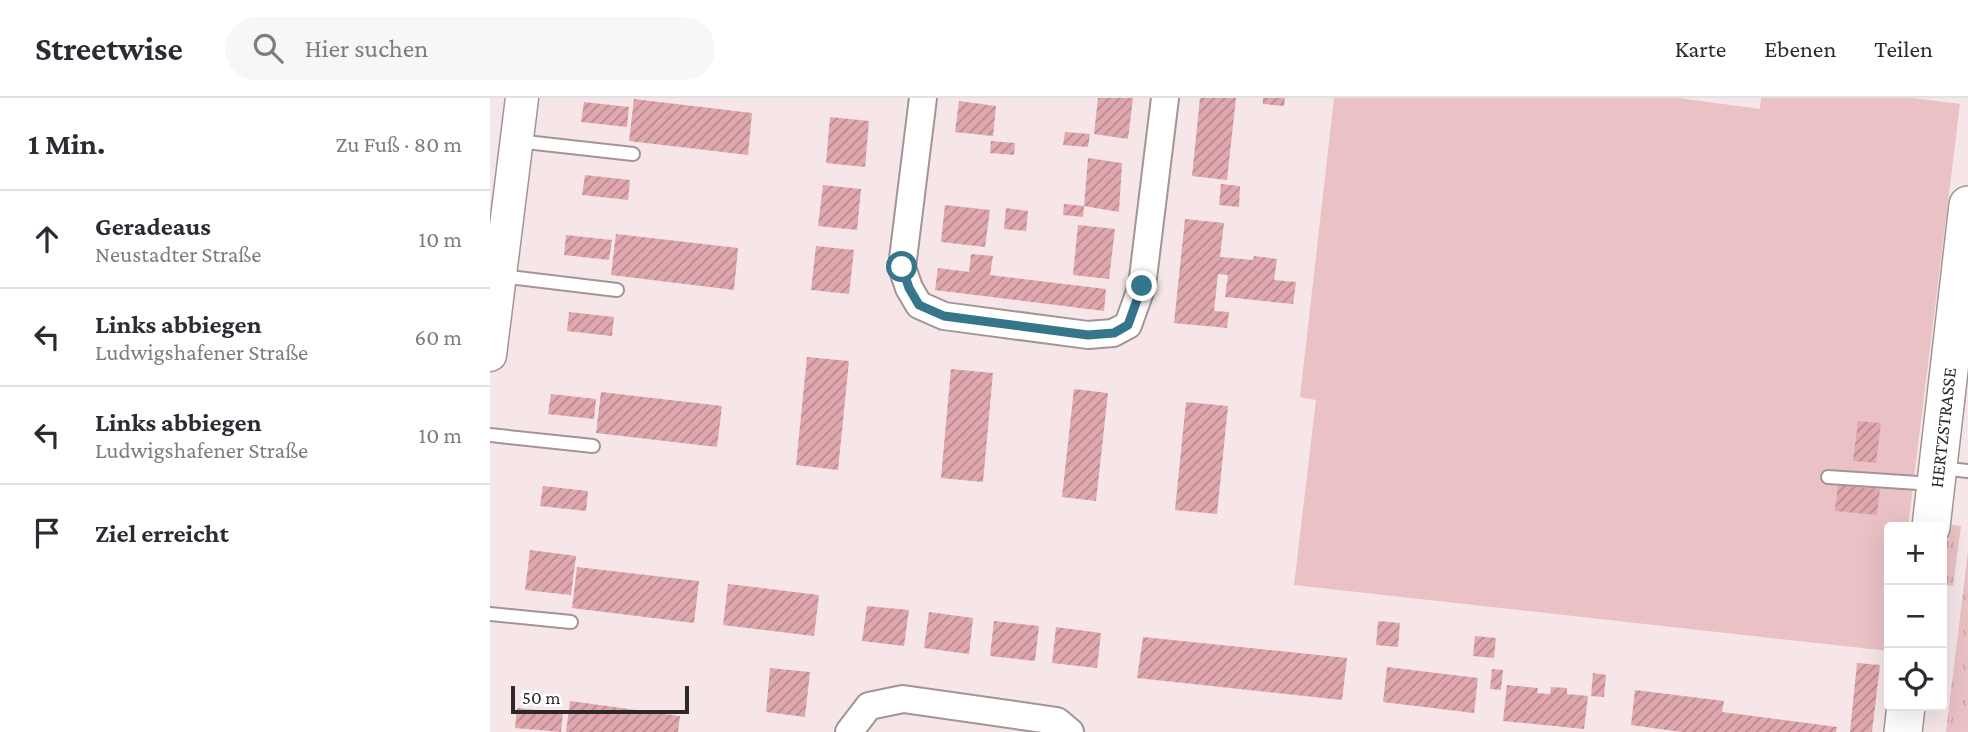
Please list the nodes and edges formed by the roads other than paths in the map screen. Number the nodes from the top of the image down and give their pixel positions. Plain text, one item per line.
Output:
1 (522, 98) edge
2 (923, 98) edge
3 (1165, 98) edge
4 (516, 141) junction
5 (633, 155) dead end
6 (1968, 205) edge
7 (495, 276) edge
8 (617, 290) dead end
9 (490, 355) edge
10 (490, 435) edge
11 (593, 446) dead end
12 (1948, 474) edge
13 (1828, 477) dead end
14 (1933, 522) edge
15 (490, 614) edge
16 (571, 622) dead end
17 (1905, 711) edge
18 (850, 731) edge
19 (1070, 732) edge
20 (1903, 732) edge

1 - 4 street
2 - 3 street
4 - 5 lane
4 - 7 street
6 - 12 main road, HERTZSTRASSE
7 - 8 lane
7 - 9 street
10 - 11 lane
12 - 13 lane
12 - 14 main road, HERTZSTRASSE
15 - 16 lane
17 - 20 main road
18 - 19 street

